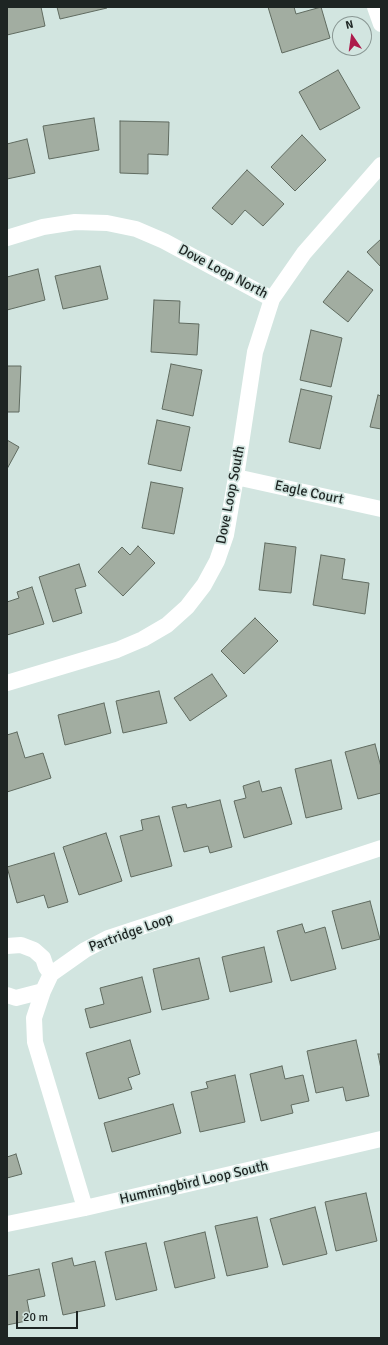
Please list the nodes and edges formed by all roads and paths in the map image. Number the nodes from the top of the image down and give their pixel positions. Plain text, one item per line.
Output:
1 (375, 7) edge
2 (381, 24) edge
3 (381, 165) edge
4 (7, 238) edge
5 (272, 299) junction
6 (236, 477) junction
7 (381, 508) edge
8 (7, 684) edge
9 (381, 848) edge
10 (7, 946) edge
11 (51, 974) junction
12 (43, 991) junction
13 (7, 995) edge
14 (381, 1139) edge
15 (85, 1208) junction
16 (7, 1224) edge

1 - 2 street
3 - 5 street, Dove Loop North
4 - 5 street, Dove Loop North
5 - 6 street, Dove Loop South
6 - 7 street, Eagle Court
6 - 8 street, Dove Loop South
9 - 11 street, Partridge Loop
10 - 11 street
11 - 12 street, Partridge Loop
12 - 13 street
12 - 15 street, Partridge Loop
14 - 15 street, Hummingbird Loop South
15 - 16 street, Hummingbird Loop South

